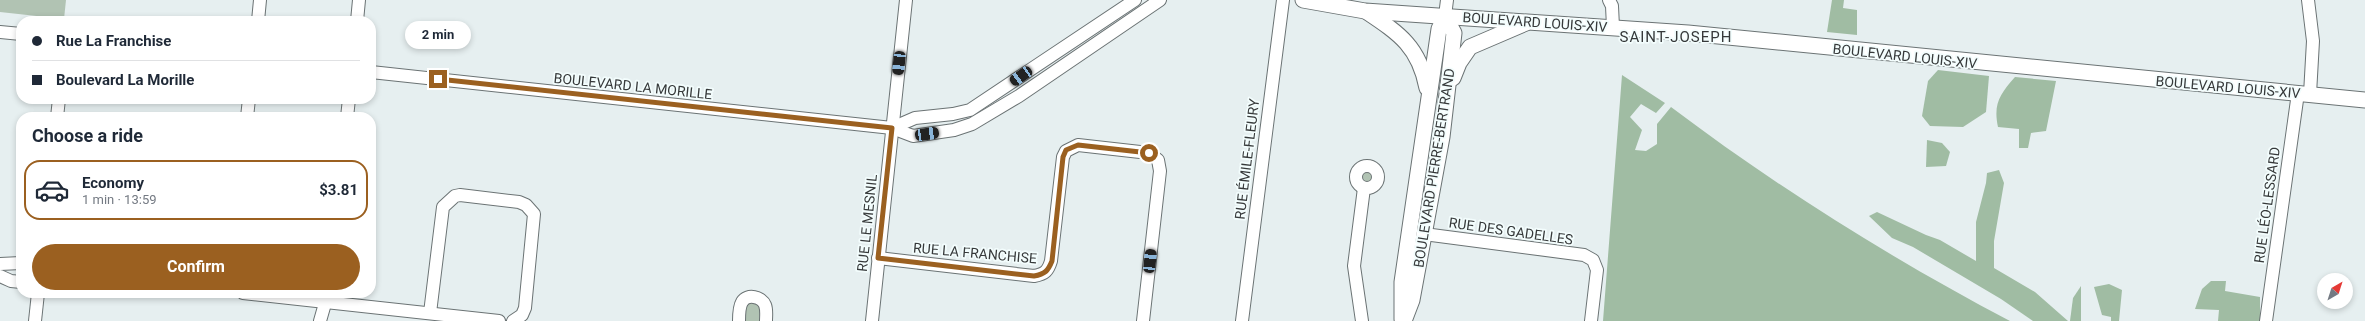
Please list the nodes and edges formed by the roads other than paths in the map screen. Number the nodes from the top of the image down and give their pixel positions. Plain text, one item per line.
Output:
1 (260, 0) edge
2 (359, 0) edge
3 (906, 0) edge
4 (1135, 0) edge
5 (1160, 0) edge
6 (1283, 0) edge
7 (1303, 0) edge
8 (1447, 0) edge
9 (1609, 0) edge
10 (2308, 0) edge
11 (1365, 11) junction
12 (258, 16) edge
13 (357, 16) edge
14 (1445, 16) junction
15 (1530, 22) junction
16 (1613, 27) junction
17 (0, 32) edge
18 (16, 34) edge
19 (376, 73) edge
20 (1447, 94) junction
21 (2304, 94) junction
22 (2365, 100) edge
23 (1429, 101) junction
24 (892, 128) junction
25 (1364, 188) dead end
26 (1424, 234) junction
27 (878, 258) junction
28 (16, 263) edge
29 (0, 264) edge
30 (0, 276) edge
31 (16, 282) edge
32 (37, 298) edge
33 (327, 298) edge
34 (430, 313) junction
35 (35, 321) edge
36 (320, 321) edge
37 (499, 321) edge
38 (513, 321) edge
39 (739, 321) edge
40 (766, 321) edge
41 (872, 321) edge
42 (1143, 321) edge
43 (1242, 321) edge
44 (1362, 321) edge
45 (1403, 321) edge
46 (1591, 321) edge
47 (2266, 321) edge

1 - 12 street
2 - 13 street
3 - 24 street, RUE LE MESNIL
4 - 24 street, BOULEVARD LA MORILLE
5 - 24 street, BOULEVARD LA MORILLE
6 - 43 street, RUE ÉMILE-FLEURY
7 - 11 main road, BOULEVARD LOUIS-XIV
8 - 14 street, BOULEVARD PIERRE-BERTRAND
9 - 16 street
10 - 21 street, RUE LÉO-LESSARD
11 - 14 main road, BOULEVARD LOUIS-XIV
11 - 23 main road
14 - 15 main road, BOULEVARD LOUIS-XIV
14 - 20 main road, BOULEVARD PIERRE-BERTRAND
14 - 23 main road, BOULEVARD PIERRE-BERTRAND
15 - 16 main road, BOULEVARD LOUIS-XIV
15 - 20 main road
16 - 21 main road, BOULEVARD LOUIS-XIV
17 - 18 street
19 - 24 street, BOULEVARD LA MORILLE
20 - 26 main road, BOULEVARD PIERRE-BERTRAND
21 - 22 main road, BOULEVARD LOUIS-XIV
21 - 47 street, RUE LÉO-LESSARD
23 - 45 main road, BOULEVARD PIERRE-BERTRAND
24 - 27 street, RUE LE MESNIL
25 - 44 street
26 - 45 main road, BOULEVARD PIERRE-BERTRAND
26 - 46 street, RUE DES GADELLES
27 - 41 street, RUE LE MESNIL
27 - 42 street, RUE LA FRANCHISE
28 - 29 street
30 - 31 street
32 - 35 street
33 - 34 street
33 - 36 street
34 - 37 street
34 - 38 street
39 - 40 street

